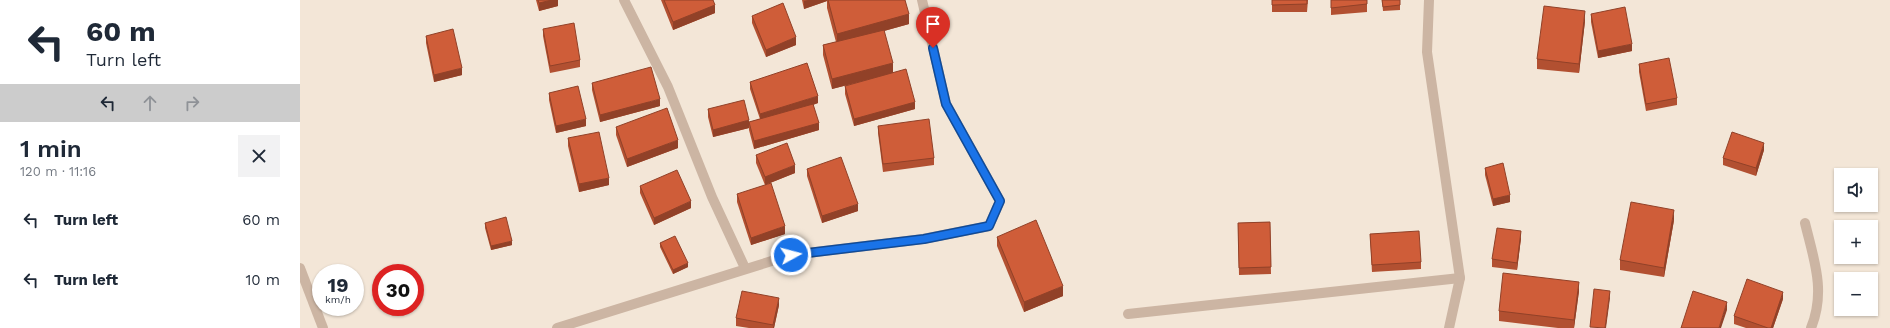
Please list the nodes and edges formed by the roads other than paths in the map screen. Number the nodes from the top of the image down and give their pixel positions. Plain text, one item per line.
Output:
1 (624, 0) edge
2 (1429, 0) edge
3 (925, 2) edge
4 (1805, 223) dead end
5 (300, 268) edge
6 (745, 268) junction
7 (1460, 278) junction
8 (1128, 314) dead end
9 (323, 328) edge
10 (557, 328) edge
11 (1449, 328) edge
12 (1811, 328) edge

1 - 6 street
2 - 7 street
3 - 6 street
4 - 12 street
5 - 9 street
6 - 10 street
7 - 8 street
7 - 11 street

